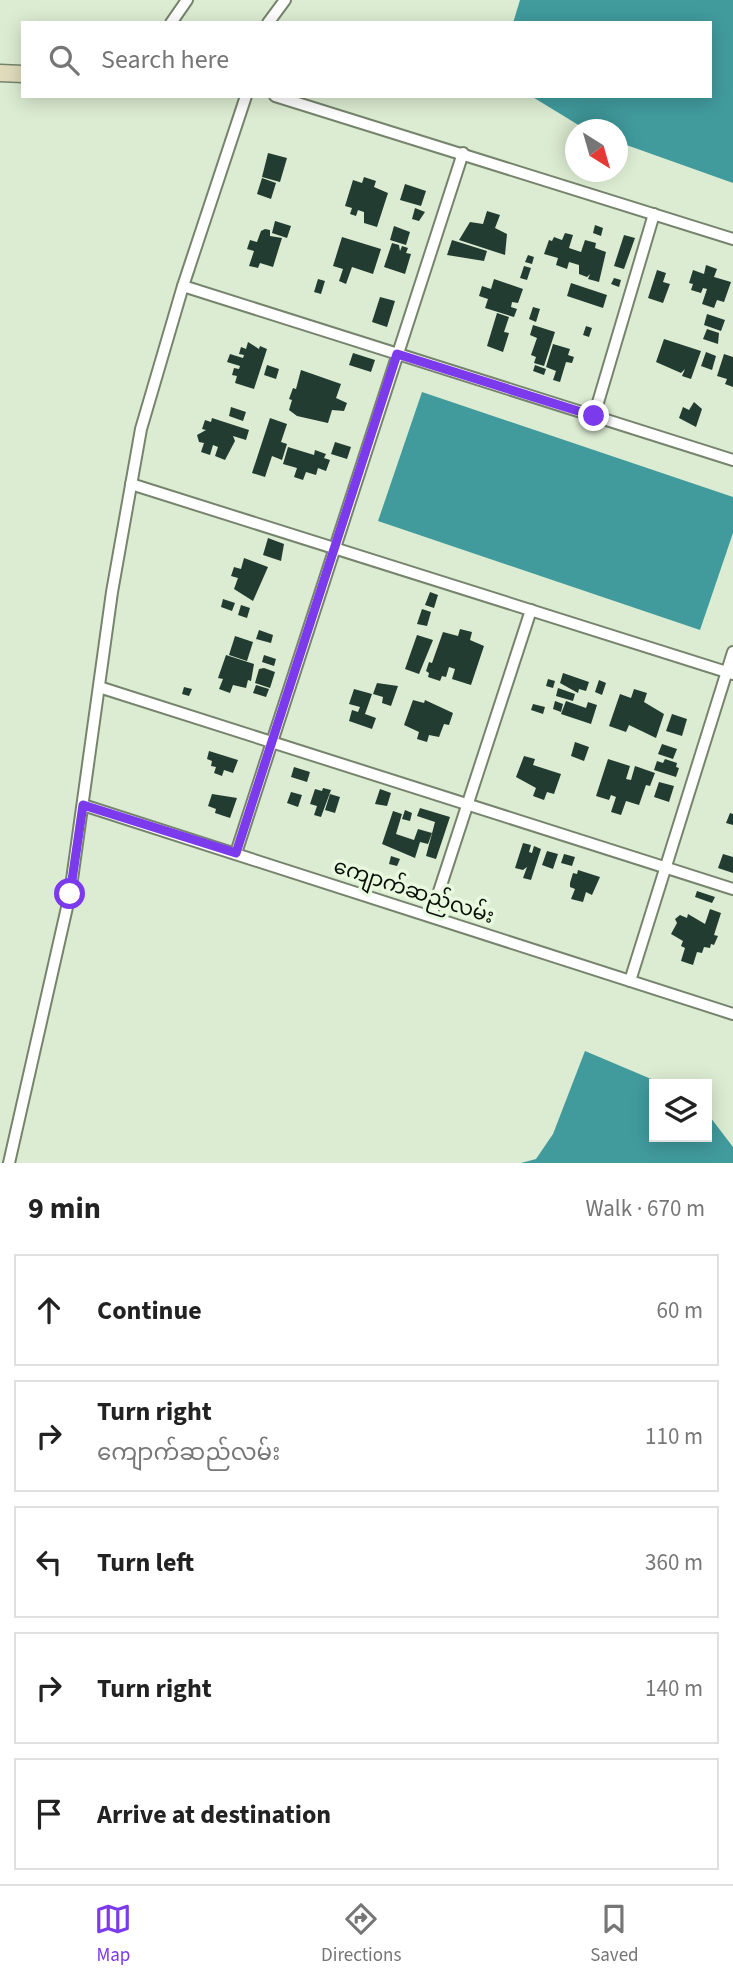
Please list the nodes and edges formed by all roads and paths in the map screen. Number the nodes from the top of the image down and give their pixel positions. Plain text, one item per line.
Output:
1 (187, 0) edge
2 (285, 0) edge
3 (172, 21) edge
4 (269, 21) edge
5 (0, 73) edge
6 (21, 74) edge
7 (245, 98) edge
8 (282, 98) edge
9 (463, 153) junction
10 (654, 214) junction
11 (733, 239) edge
12 (183, 286) junction
13 (397, 354) junction
14 (594, 416) junction
15 (733, 460) edge
16 (131, 484) junction
17 (335, 548) junction
18 (531, 610) junction
19 (733, 652) edge
20 (730, 673) edge
21 (99, 687) junction
22 (274, 743) junction
23 (83, 805) junction
24 (468, 806) junction
25 (236, 853) junction
26 (665, 868) junction
27 (733, 889) edge
28 (430, 916) junction
29 (630, 981) junction
30 (733, 1014) edge
31 (9, 1163) edge

1 - 3 street
2 - 4 street
5 - 6 street
7 - 12 street
8 - 9 street
9 - 10 street
9 - 13 street
10 - 11 street
10 - 14 street
12 - 13 street
12 - 16 street
13 - 14 street
13 - 17 street
14 - 15 street
16 - 17 street
16 - 21 street
17 - 18 street
17 - 22 street
18 - 20 street
18 - 24 street
19 - 20 street
20 - 26 street
21 - 22 street
21 - 23 street
22 - 24 street
22 - 25 street
23 - 25 street, ကျောက်ဆည်လမ်း
23 - 31 street
24 - 26 street
24 - 28 street
25 - 28 street, ကျောက်ဆည်လမ်း
26 - 27 street
26 - 29 street
28 - 29 street, ကျောက်ဆည်လမ်း
29 - 30 street, ကျောက်ဆည်လမ်း

